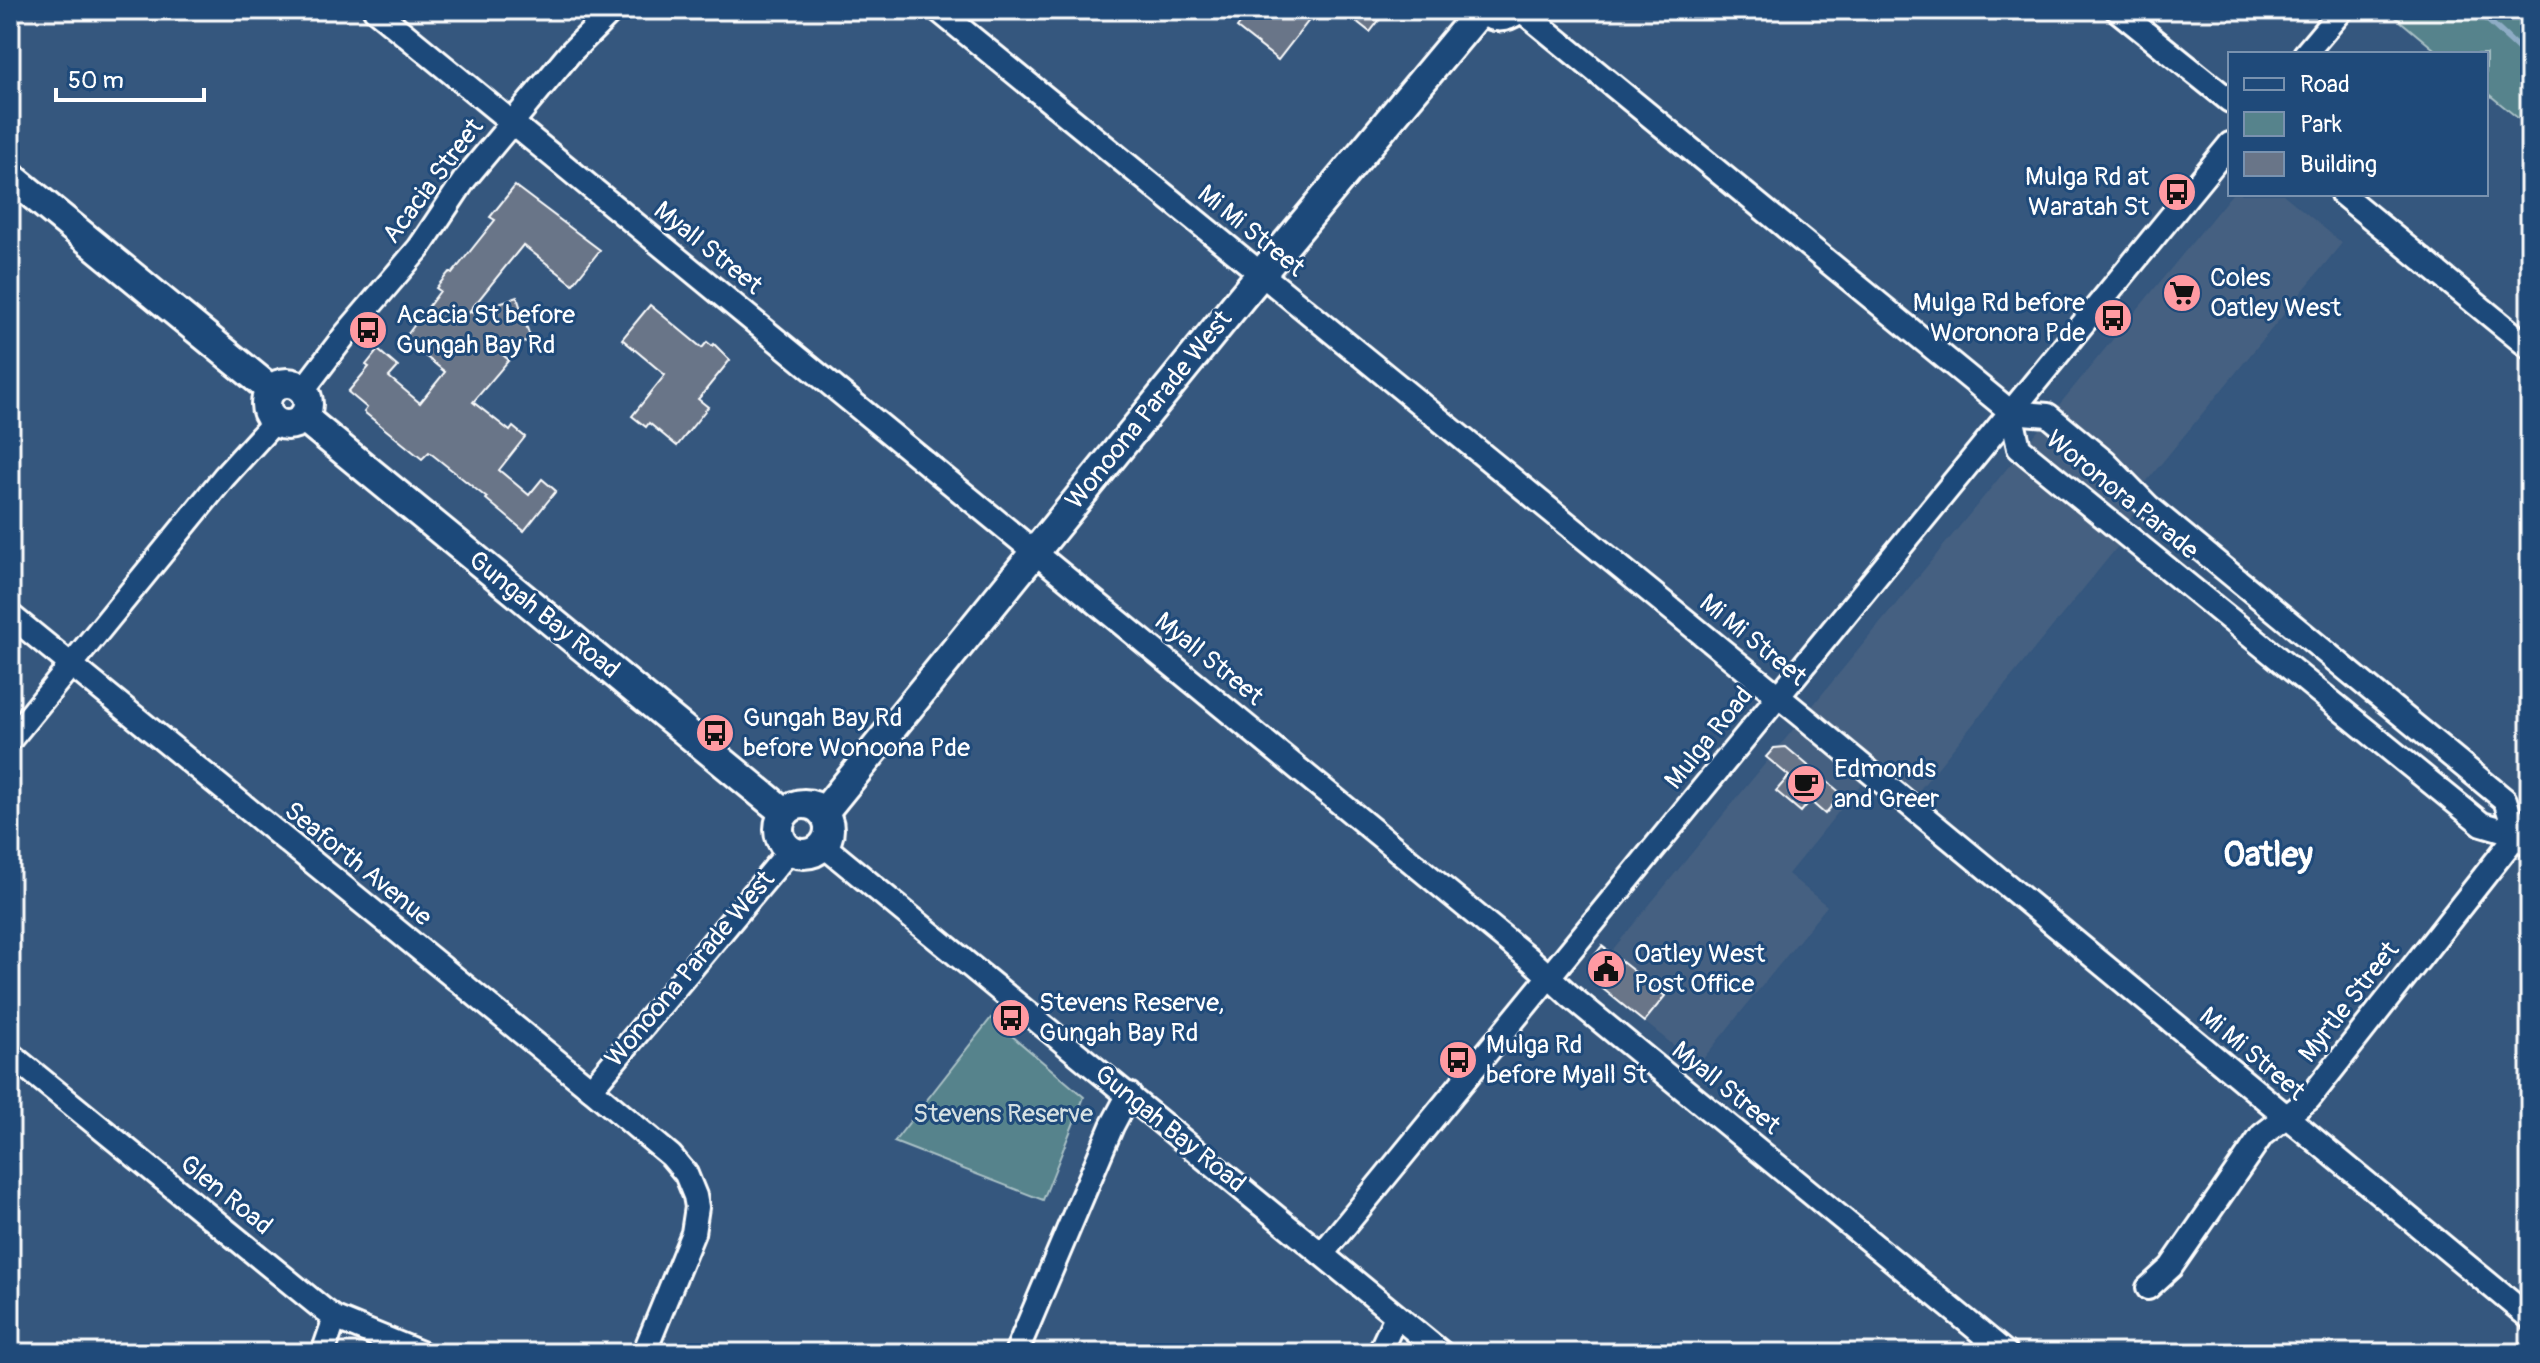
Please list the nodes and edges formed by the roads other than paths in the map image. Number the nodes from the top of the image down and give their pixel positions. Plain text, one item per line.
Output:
1 (375, 10) edge
2 (613, 10) edge
3 (938, 10) edge
4 (1482, 10) edge
5 (1518, 10) edge
6 (2117, 10) edge
7 (2342, 10) edge
8 (2307, 52) edge
9 (2228, 99) edge
10 (513, 122) junction
11 (2228, 146) edge
12 (10, 176) edge
13 (2344, 196) edge
14 (1260, 274) junction
15 (2530, 348) edge
16 (271, 390) junction
17 (303, 404) junction
18 (2011, 412) junction
19 (275, 421) junction
20 (2148, 506) junction
21 (2125, 533) junction
22 (1035, 551) junction
23 (10, 615) edge
24 (2298, 629) junction
25 (2275, 656) junction
26 (71, 666) junction
27 (1779, 697) junction
28 (2390, 705) junction
29 (2368, 732) junction
30 (10, 740) edge
31 (785, 813) junction
32 (823, 813) junction
33 (2525, 833) edge
34 (823, 845) junction
35 (790, 850) junction
36 (1549, 977) junction
37 (10, 1054) edge
38 (591, 1089) junction
39 (1129, 1094) junction
40 (2285, 1117) junction
41 (1322, 1254) junction
42 (2148, 1288) dead end
43 (1396, 1316) junction
44 (335, 1318) junction
45 (2530, 1318) edge
46 (323, 1353) edge
47 (421, 1353) edge
48 (644, 1353) edge
49 (1016, 1353) edge
50 (1379, 1353) edge
51 (1442, 1353) edge
52 (2006, 1353) edge

1 - 10 street, Myall Street
2 - 10 street, Acacia Street
3 - 14 street, Mi Mi Street
4 - 5 street
4 - 14 street, Wonoona Parade West
5 - 18 street
6 - 9 street
7 - 8 street
10 - 17 street, Acacia Street
10 - 22 street, Myall Street
11 - 18 street, Mulga Road
12 - 16 street
13 - 15 street
14 - 22 street, Wonoona Parade West
14 - 27 street, Mi Mi Street
16 - 17 street
16 - 19 street
17 - 19 street
17 - 31 street, Gungah Bay Road
18 - 20 street
18 - 21 street, Woronora Parade
18 - 27 street, Mulga Road
19 - 26 street
20 - 21 street
20 - 24 street
21 - 25 street, Woronora Parade
22 - 32 street, Wonoona Parade West
22 - 36 street, Myall Street
23 - 26 street, Seaforth Avenue
24 - 25 street
24 - 28 street
25 - 29 street, Woronora Parade
26 - 30 street
26 - 38 street, Seaforth Avenue
27 - 36 street, Mulga Road
27 - 40 street, Mi Mi Street
28 - 29 street
28 - 33 street
29 - 33 street, Woronora Parade
31 - 32 street
31 - 35 street
32 - 34 street
33 - 40 street, Myrtle Street
34 - 35 street
34 - 39 street, Gungah Bay Road
35 - 38 street, Wonoona Parade West
36 - 41 street, Mulga Road
36 - 52 street, Myall Street
37 - 44 street, Glen Road
38 - 48 street, Seaforth Avenue
39 - 41 street, Gungah Bay Road
39 - 49 street
40 - 42 street, Myrtle Street
40 - 45 street, Mi Mi Street
41 - 43 street, Gungah Bay Road
43 - 50 street
43 - 51 street, Gungah Bay Road
44 - 46 street
44 - 47 street, Glen Road

